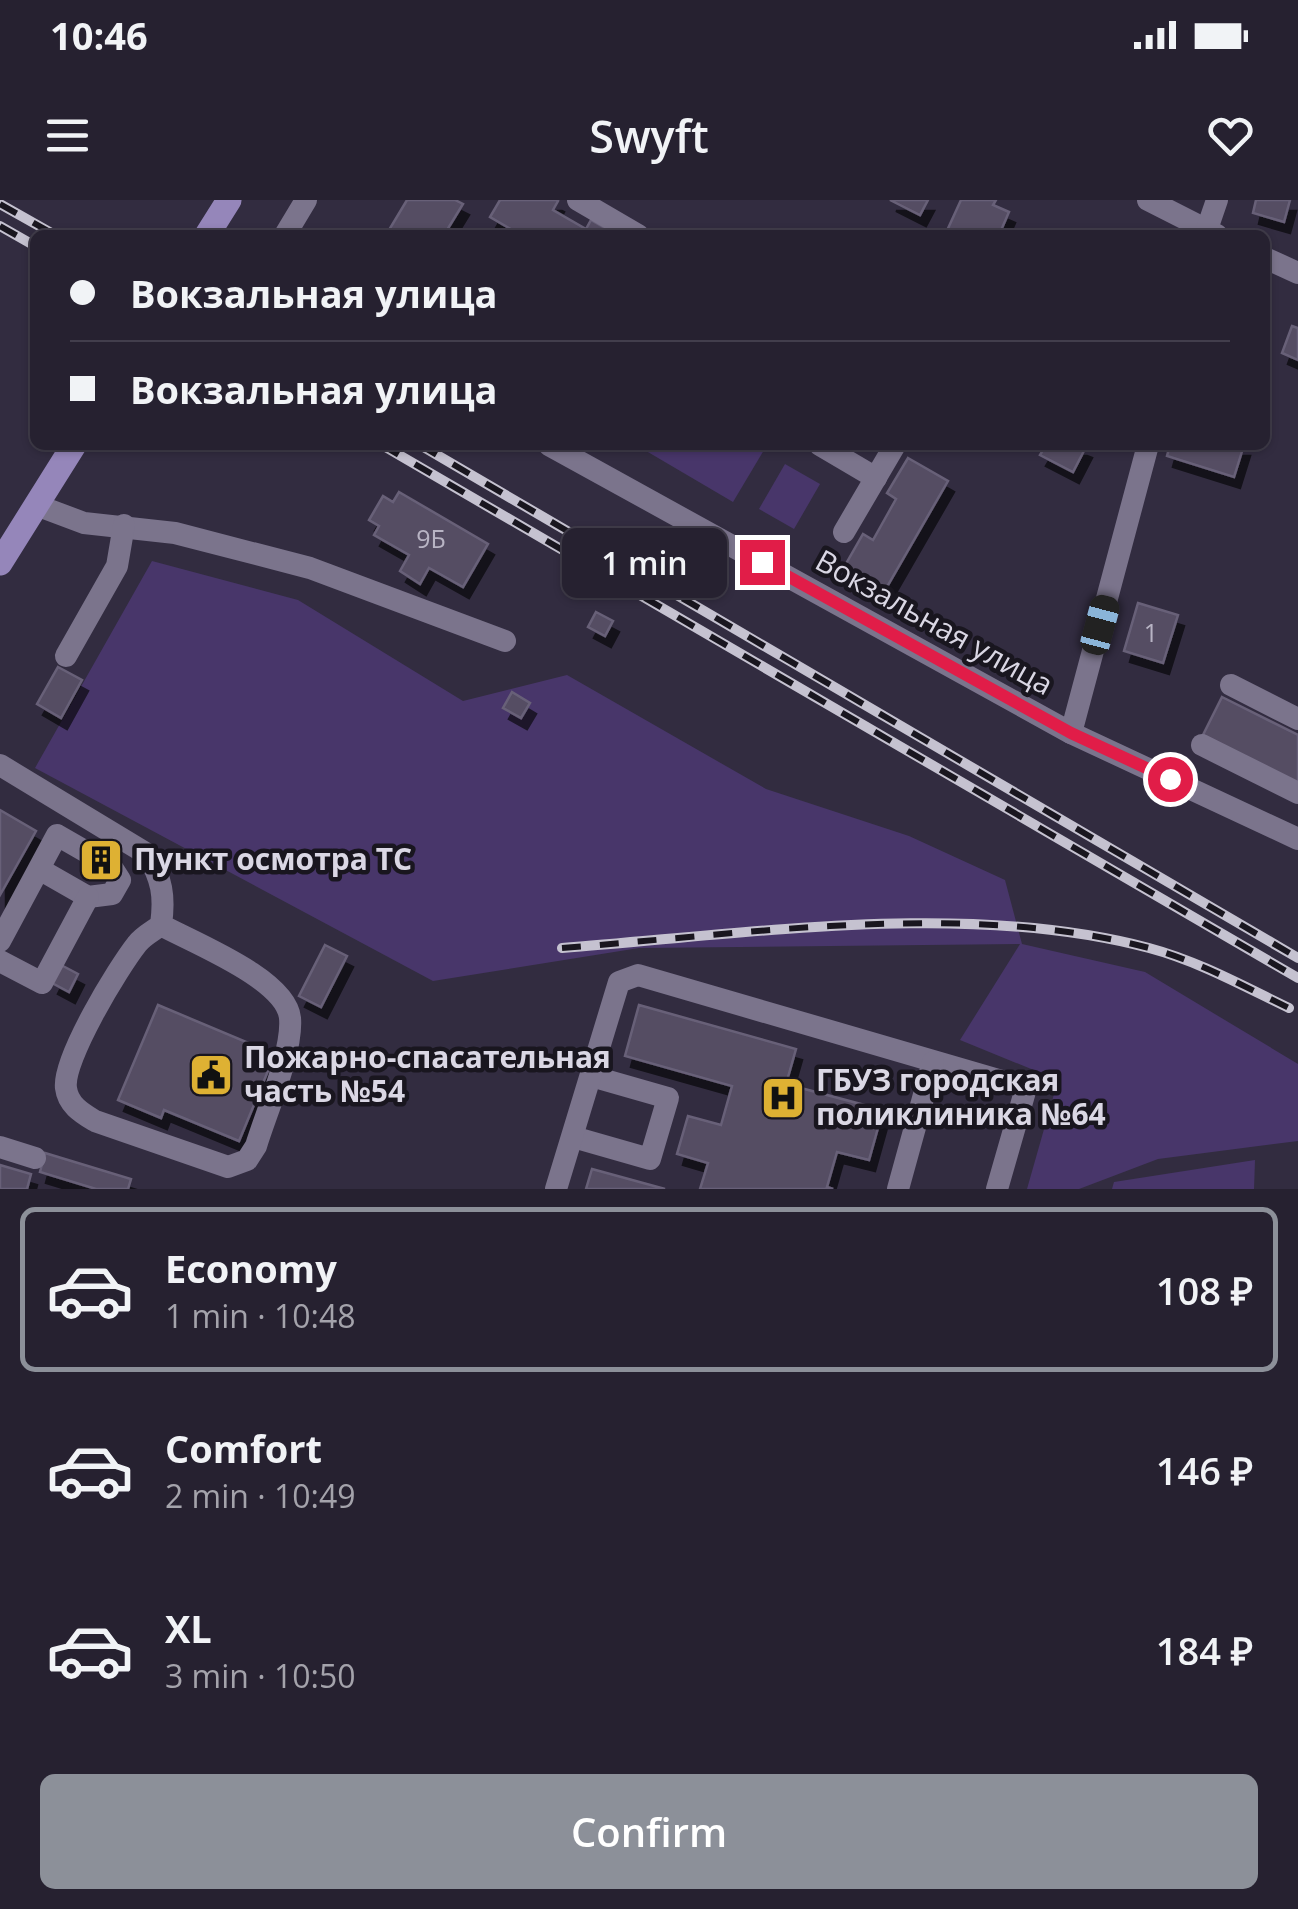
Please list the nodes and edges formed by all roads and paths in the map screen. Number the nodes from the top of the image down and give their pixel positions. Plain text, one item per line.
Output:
1 (229, 200) edge
2 (306, 200) edge
3 (578, 200) edge
4 (1148, 200) edge
5 (1216, 200) edge
6 (210, 230) edge
7 (288, 230) edge
8 (629, 230) edge
9 (1203, 230) edge
10 (1210, 230) edge
11 (1270, 260) edge
12 (1298, 273) edge
13 (71, 450) edge
14 (557, 450) edge
15 (828, 450) edge
16 (892, 450) edge
17 (1147, 450) edge
18 (876, 478) junction
19 (36, 505) junction
20 (124, 525) junction
21 (844, 532) dead end
22 (0, 562) edge
23 (504, 640) dead end
24 (66, 656) dead end
25 (1231, 686) dead end
26 (1298, 719) edge
27 (1071, 733) junction
28 (1202, 745) dead end
29 (0, 765) edge
30 (1298, 793) edge
31 (1298, 839) edge
32 (39, 869) junction
33 (88, 896) junction
34 (161, 925) junction
35 (0, 941) edge
36 (0, 961) edge
37 (933, 1062) junction
38 (591, 1076) junction
39 (572, 1137) junction
40 (0, 1147) edge
41 (34, 1158) dead end
42 (556, 1189) edge
43 (898, 1189) edge
44 (998, 1189) edge

1 - 6 main road
2 - 7 street
3 - 8 street
4 - 9 street
5 - 10 street
11 - 12 street
13 - 19 main road
14 - 27 street, Вокзальная улица
15 - 18 street
16 - 18 street
17 - 27 street
18 - 21 street
19 - 20 street
19 - 22 main road
20 - 23 street
20 - 24 street
25 - 26 street
27 - 31 street, Вокзальная улица
28 - 30 street
29 - 34 street
32 - 33 street
32 - 33 street
32 - 35 street
33 - 36 street
34 - 34 street
37 - 38 street
37 - 43 street
37 - 44 street
38 - 39 street
38 - 39 street
39 - 42 street
40 - 41 street

